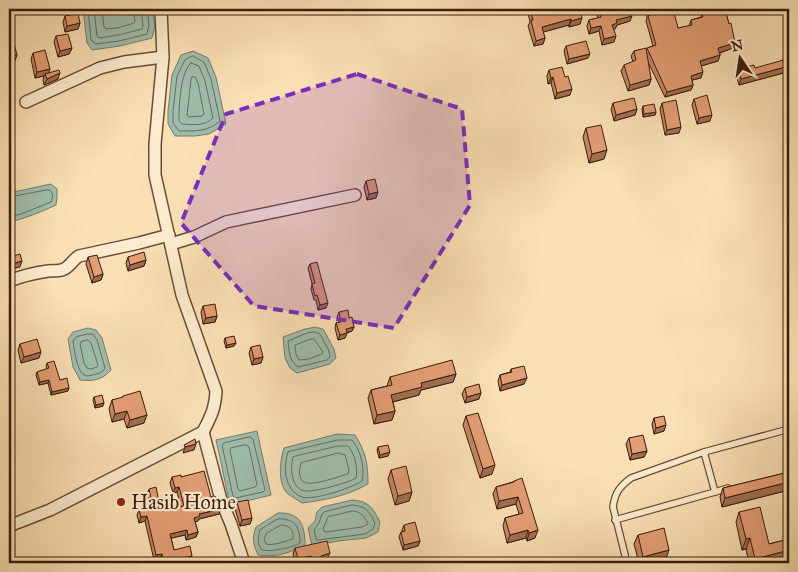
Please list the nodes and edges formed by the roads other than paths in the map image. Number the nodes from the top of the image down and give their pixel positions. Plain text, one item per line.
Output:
1 (161, 9) edge
2 (163, 57) junction
3 (26, 102) dead end
4 (355, 195) dead end
5 (170, 240) junction
6 (9, 281) edge
7 (789, 429) edge
8 (203, 432) junction
9 (704, 452) junction
10 (734, 487) edge
11 (715, 492) junction
12 (615, 520) junction
13 (9, 526) edge
14 (244, 563) edge
15 (627, 563) edge

1 - 2 street
2 - 3 street
2 - 5 street
4 - 5 street
5 - 6 street
5 - 8 street
7 - 9 lane
8 - 13 street
8 - 14 street
9 - 11 lane
9 - 12 lane
10 - 11 lane
11 - 12 lane
12 - 15 lane

